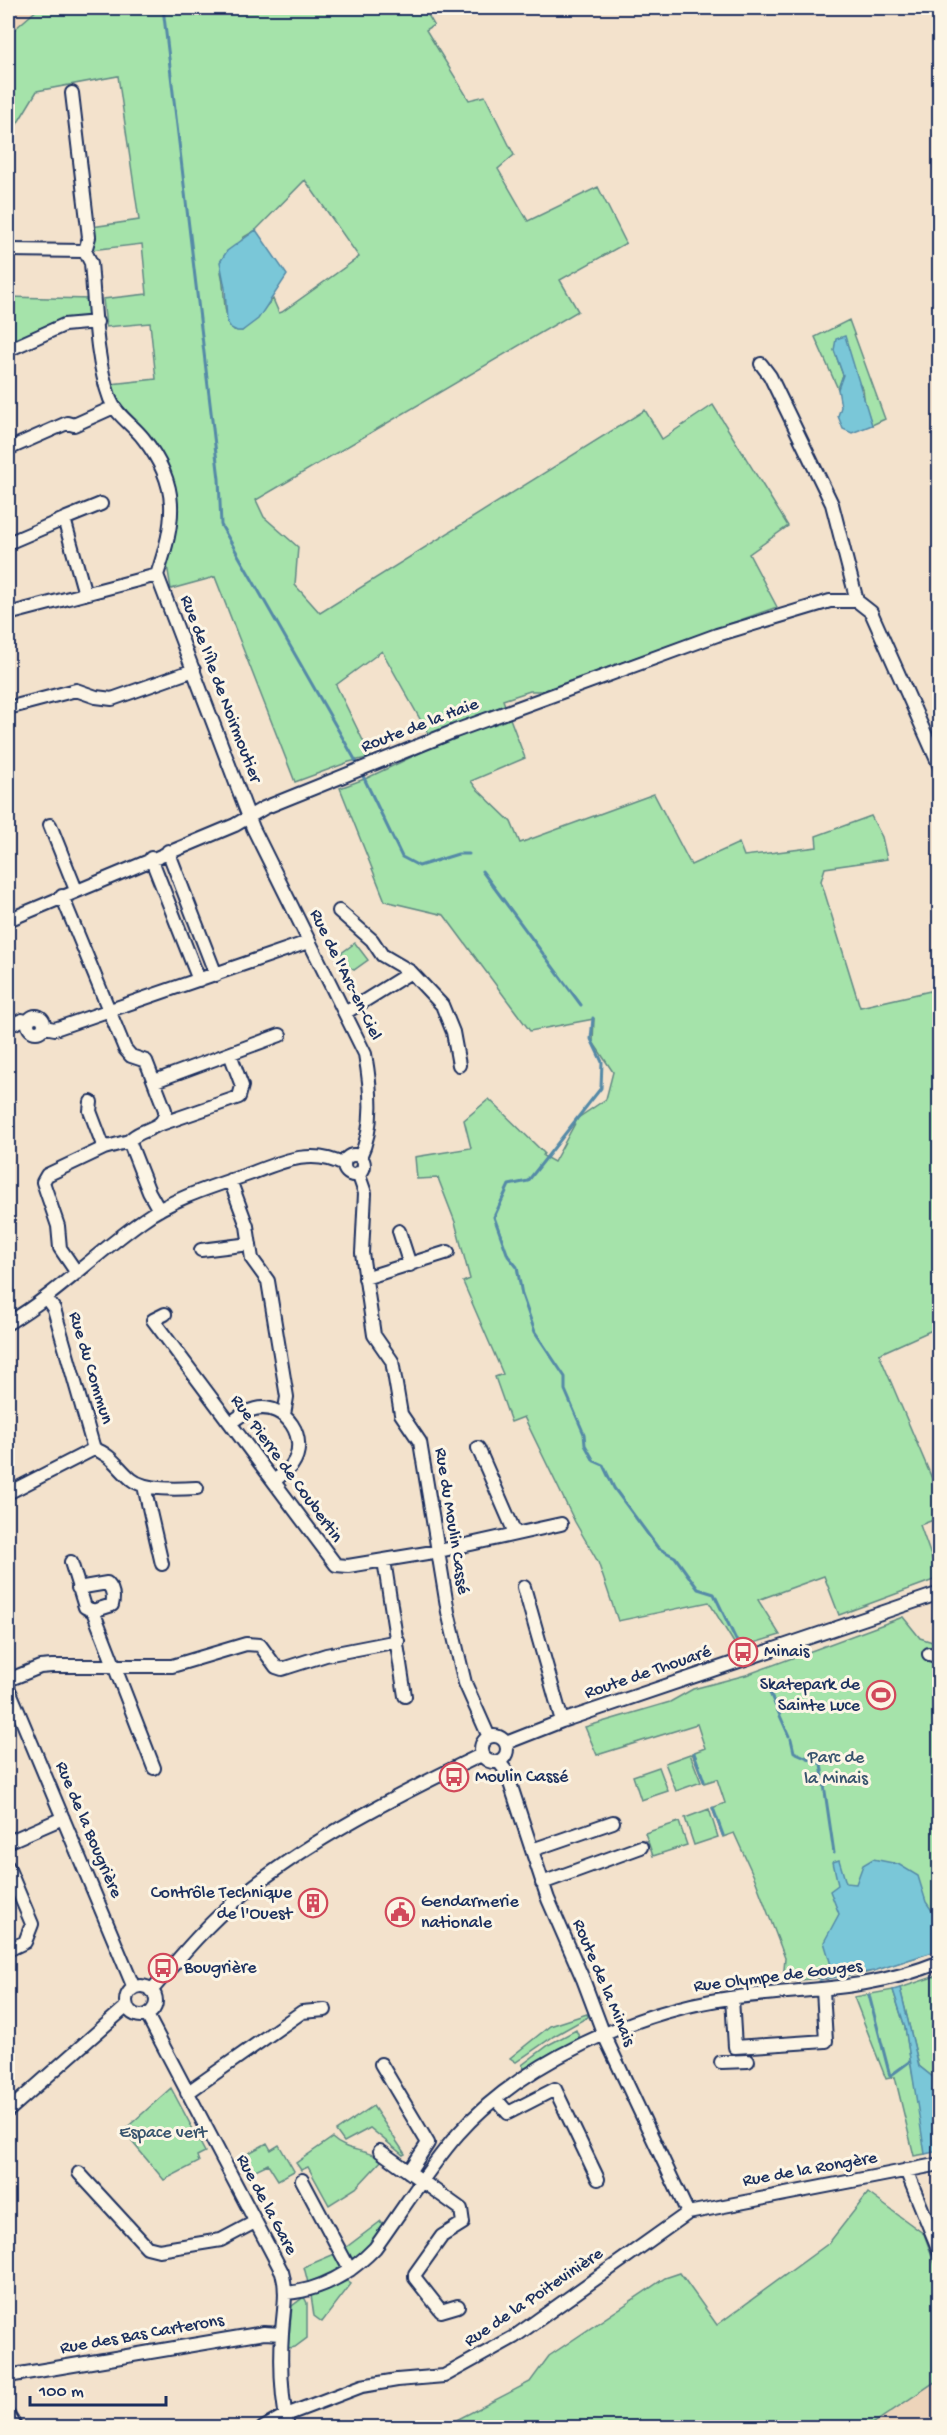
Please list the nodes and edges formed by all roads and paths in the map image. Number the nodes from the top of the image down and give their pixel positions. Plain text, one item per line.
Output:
1 (72, 93) dead end
2 (8, 250) edge
3 (85, 251) junction
4 (97, 322) junction
5 (8, 350) edge
6 (761, 364) dead end
7 (114, 407) junction
8 (8, 449) edge
9 (101, 504) dead end
10 (63, 519) junction
11 (8, 543) edge
12 (157, 575) junction
13 (85, 594) junction
14 (857, 601) junction
15 (8, 614) edge
16 (194, 670) junction
17 (8, 708) edge
18 (939, 766) edge
19 (249, 816) junction
20 (50, 825) dead end
21 (168, 851) junction
22 (151, 858) junction
23 (76, 890) junction
24 (62, 896) junction
25 (339, 911) dead end
26 (8, 920) edge
27 (308, 942) junction
28 (411, 972) junction
29 (216, 975) junction
30 (199, 980) junction
31 (110, 1011) junction
32 (345, 1013) junction
33 (8, 1026) edge
34 (280, 1035) dead end
35 (230, 1054) junction
36 (459, 1065) dead end
37 (155, 1081) junction
38 (91, 1102) dead end
39 (161, 1125) junction
40 (129, 1141) junction
41 (104, 1148) junction
42 (360, 1157) junction
43 (344, 1165) junction
44 (358, 1173) junction
45 (230, 1180) junction
46 (159, 1210) junction
47 (399, 1231) dead end
48 (250, 1244) junction
49 (201, 1250) dead end
50 (448, 1252) dead end
51 (410, 1265) junction
52 (77, 1273) junction
53 (365, 1278) junction
54 (47, 1299) junction
55 (165, 1314) dead end
56 (8, 1323) edge
57 (284, 1414) junction
58 (231, 1423) junction
59 (478, 1448) dead end
60 (94, 1449) junction
61 (274, 1481) junction
62 (144, 1486) junction
63 (197, 1488) dead end
64 (8, 1493) edge
65 (561, 1524) dead end
66 (515, 1533) junction
67 (439, 1551) junction
68 (384, 1560) junction
69 (71, 1562) dead end
70 (162, 1564) dead end
71 (524, 1587) dead end
72 (78, 1588) junction
73 (939, 1593) edge
74 (93, 1611) junction
75 (398, 1641) junction
76 (116, 1667) junction
77 (8, 1680) edge
78 (8, 1687) edge
79 (405, 1696) dead end
80 (562, 1721) junction
81 (489, 1737) junction
82 (506, 1743) junction
83 (482, 1755) junction
84 (500, 1762) junction
85 (154, 1768) dead end
86 (63, 1818) junction
87 (613, 1822) dead end
88 (8, 1842) edge
89 (641, 1846) dead end
90 (532, 1850) junction
91 (8, 1867) edge
92 (542, 1883) junction
93 (8, 1950) edge
94 (939, 1962) edge
95 (134, 1988) junction
96 (152, 1990) junction
97 (823, 1990) junction
98 (732, 1998) junction
99 (127, 2006) junction
100 (325, 2010) dead end
101 (147, 2015) junction
102 (604, 2035) junction
103 (735, 2047) junction
104 (721, 2062) dead end
105 (381, 2064) dead end
106 (187, 2093) junction
107 (496, 2099) junction
108 (8, 2111) edge
109 (380, 2151) dead end
110 (939, 2164) edge
111 (906, 2170) junction
112 (409, 2172) junction
113 (79, 2174) dead end
114 (598, 2179) dead end
115 (302, 2180) dead end
116 (424, 2182) junction
117 (688, 2213) junction
118 (255, 2222) junction
119 (939, 2253) edge
120 (350, 2270) junction
121 (287, 2293) junction
122 (458, 2306) dead end
123 (282, 2334) junction
124 (8, 2376) edge
125 (8, 2415) edge
126 (287, 2421) edge
127 (16, 2427) edge
128 (263, 2427) edge

1 - 3 street
2 - 3 street
3 - 4 street
4 - 5 street
4 - 7 street
6 - 14 street
7 - 8 street
7 - 12 street
9 - 10 street
10 - 11 street
10 - 13 street
12 - 13 street
12 - 16 street, Rue de l'Île de Noirmoutier
13 - 15 street
14 - 18 street
14 - 19 street, Route de la Haie
16 - 17 street
16 - 19 street, Rue de l'Île de Noirmoutier
19 - 21 street, Route de la Haie
19 - 27 street, Rue de l'Arc-en-Ciel
20 - 23 street
21 - 22 street, Route de la Haie
21 - 29 street
22 - 23 street, Route de la Haie
22 - 30 street
23 - 24 street, Route de la Haie
24 - 26 street, Route de la Haie
24 - 31 street
25 - 28 street
27 - 29 street
27 - 32 street, Rue de l'Arc-en-Ciel
28 - 32 street
28 - 36 street
29 - 30 street
30 - 31 street
31 - 33 street
31 - 37 street
32 - 42 street, Rue de l'Arc-en-Ciel
34 - 35 street
35 - 37 street
35 - 39 street
37 - 39 street
38 - 41 street
39 - 40 street
40 - 41 street
40 - 46 street
41 - 52 street
42 - 43 street
42 - 44 street
43 - 44 street
43 - 45 street
44 - 53 street, Rue du Moulin Cassé
45 - 46 street
45 - 48 street
46 - 52 street
47 - 51 street
48 - 49 street
48 - 57 street
50 - 51 street
51 - 53 street
52 - 54 street
53 - 67 street, Rue du Moulin Cassé
54 - 56 street
54 - 60 street, Rue du Commun
55 - 58 street, Rue Pierre de Coubertin
57 - 58 street
57 - 61 street
58 - 61 street, Rue Pierre de Coubertin
59 - 66 street
60 - 62 street
60 - 64 street
61 - 68 street, Rue Pierre de Coubertin
62 - 63 street
62 - 70 street
65 - 66 street, Rue Pierre de Coubertin
66 - 67 street, Rue Pierre de Coubertin
67 - 68 street, Rue Pierre de Coubertin
67 - 81 street, Rue du Moulin Cassé
68 - 75 street
69 - 72 street
71 - 80 street
72 - 74 street
72 - 74 street
73 - 80 street, Route de Thouaré
74 - 76 street
75 - 76 street
75 - 79 street
76 - 77 street
76 - 85 street
78 - 86 street, Rue de la Bougrière
80 - 82 street, Route de Thouaré
81 - 82 street
81 - 83 street
82 - 84 street
83 - 84 street
83 - 96 street
84 - 90 street, Route de la Minais
86 - 88 street
86 - 95 street, Rue de la Bougrière
87 - 90 street
89 - 92 street
90 - 92 street, Route de la Minais
91 - 93 street
92 - 102 street, Route de la Minais
94 - 97 street, Rue Olympe de Gouges
95 - 96 street
95 - 99 street
96 - 101 street
97 - 98 street, Rue Olympe de Gouges
97 - 103 street
98 - 102 street, Rue Olympe de Gouges
98 - 103 street
99 - 101 street
99 - 108 street
100 - 106 street
101 - 106 street, Rue de la Gare
102 - 107 street, Rue Olympe de Gouges
102 - 117 street, Route de la Minais
103 - 104 street
105 - 112 street
106 - 118 street, Rue de la Gare
107 - 114 street
107 - 116 street, Rue Olympe de Gouges
109 - 112 street
110 - 111 street, Rue de la Rongère
111 - 117 street, Rue de la Rongère
111 - 119 street
112 - 116 street
113 - 118 street
115 - 120 street
116 - 120 street, Rue Olympe de Gouges
116 - 122 street
117 - 126 street, Rue de la Poitevinière
118 - 121 street, Rue de la Gare
120 - 121 street, Rue Olympe de Gouges
121 - 123 street, Rue de la Gare
123 - 124 street, Rue des Bas Carterons
123 - 126 street, Rue de la Gare
125 - 127 street
126 - 128 street, Rue de la Poitevinière

